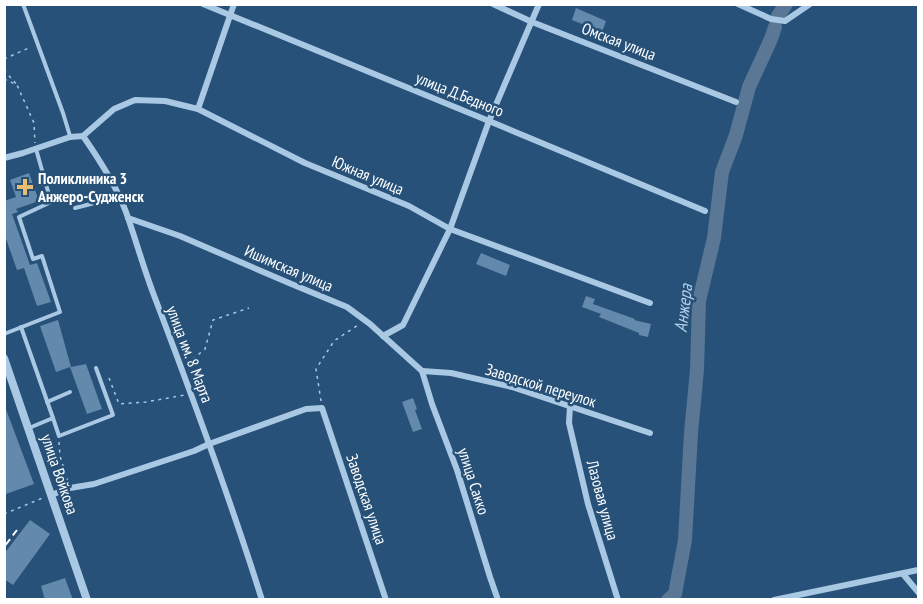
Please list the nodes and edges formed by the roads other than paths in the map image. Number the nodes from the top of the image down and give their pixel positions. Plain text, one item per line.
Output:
1 (23, 4) edge
2 (203, 4) edge
3 (234, 4) edge
4 (493, 4) edge
5 (539, 4) edge
6 (738, 4) edge
7 (810, 4) edge
8 (231, 16) junction
9 (532, 22) junction
10 (736, 102) dead end
11 (198, 109) junction
12 (489, 121) junction
13 (83, 136) junction
14 (70, 137) junction
15 (36, 149) junction
16 (4, 158) edge
17 (118, 197) junction
18 (75, 208) dead end
19 (705, 211) dead end
20 (128, 218) junction
21 (450, 229) junction
22 (650, 303) dead end
23 (21, 327) junction
24 (4, 334) edge
25 (383, 336) junction
26 (4, 358) edge
27 (96, 368) dead end
28 (422, 371) junction
29 (70, 392) dead end
30 (47, 402) junction
31 (570, 406) junction
32 (53, 418) junction
33 (28, 429) junction
34 (650, 433) dead end
35 (209, 444) junction
36 (51, 495) junction
37 (918, 570) edge
38 (903, 574) junction
39 (918, 592) edge
40 (87, 600) edge
41 (262, 600) edge
42 (386, 600) edge
43 (498, 600) edge
44 (618, 600) edge
45 (774, 600) edge

1 - 14 lane
2 - 8 street, улица Д.Бедного
3 - 8 street
4 - 9 street, Омская улица
5 - 9 street
6 - 7 street
8 - 11 street
8 - 12 street, улица Д.Бедного
9 - 10 street, Омская улица
9 - 12 street
11 - 13 street, Южная улица
11 - 21 street, Южная улица
12 - 19 street, улица Д.Бедного
12 - 21 street
13 - 14 street
13 - 17 street, улица им. 8 Марта
14 - 15 street
15 - 16 street
15 - 23 lane
17 - 18 lane
17 - 20 street, улица им. 8 Марта
20 - 25 street, Ишимская улица
20 - 35 street, улица им. 8 Марта
21 - 22 street, Южная улица
21 - 25 street
23 - 24 lane
23 - 30 lane
25 - 28 street, Ишимская улица
26 - 33 street, улица Войкова
27 - 32 lane
28 - 31 street, Заводской переулок
28 - 43 street, улица Сакко
29 - 30 lane
30 - 32 lane
31 - 34 street, Заводской переулок
31 - 44 street, Лазовая улица
32 - 33 lane
33 - 36 street, улица Войкова
35 - 36 street
35 - 41 street, улица им. 8 Марта
35 - 42 street, Заводская улица
36 - 40 street, улица Войкова
37 - 38 street
38 - 39 street
38 - 45 street

